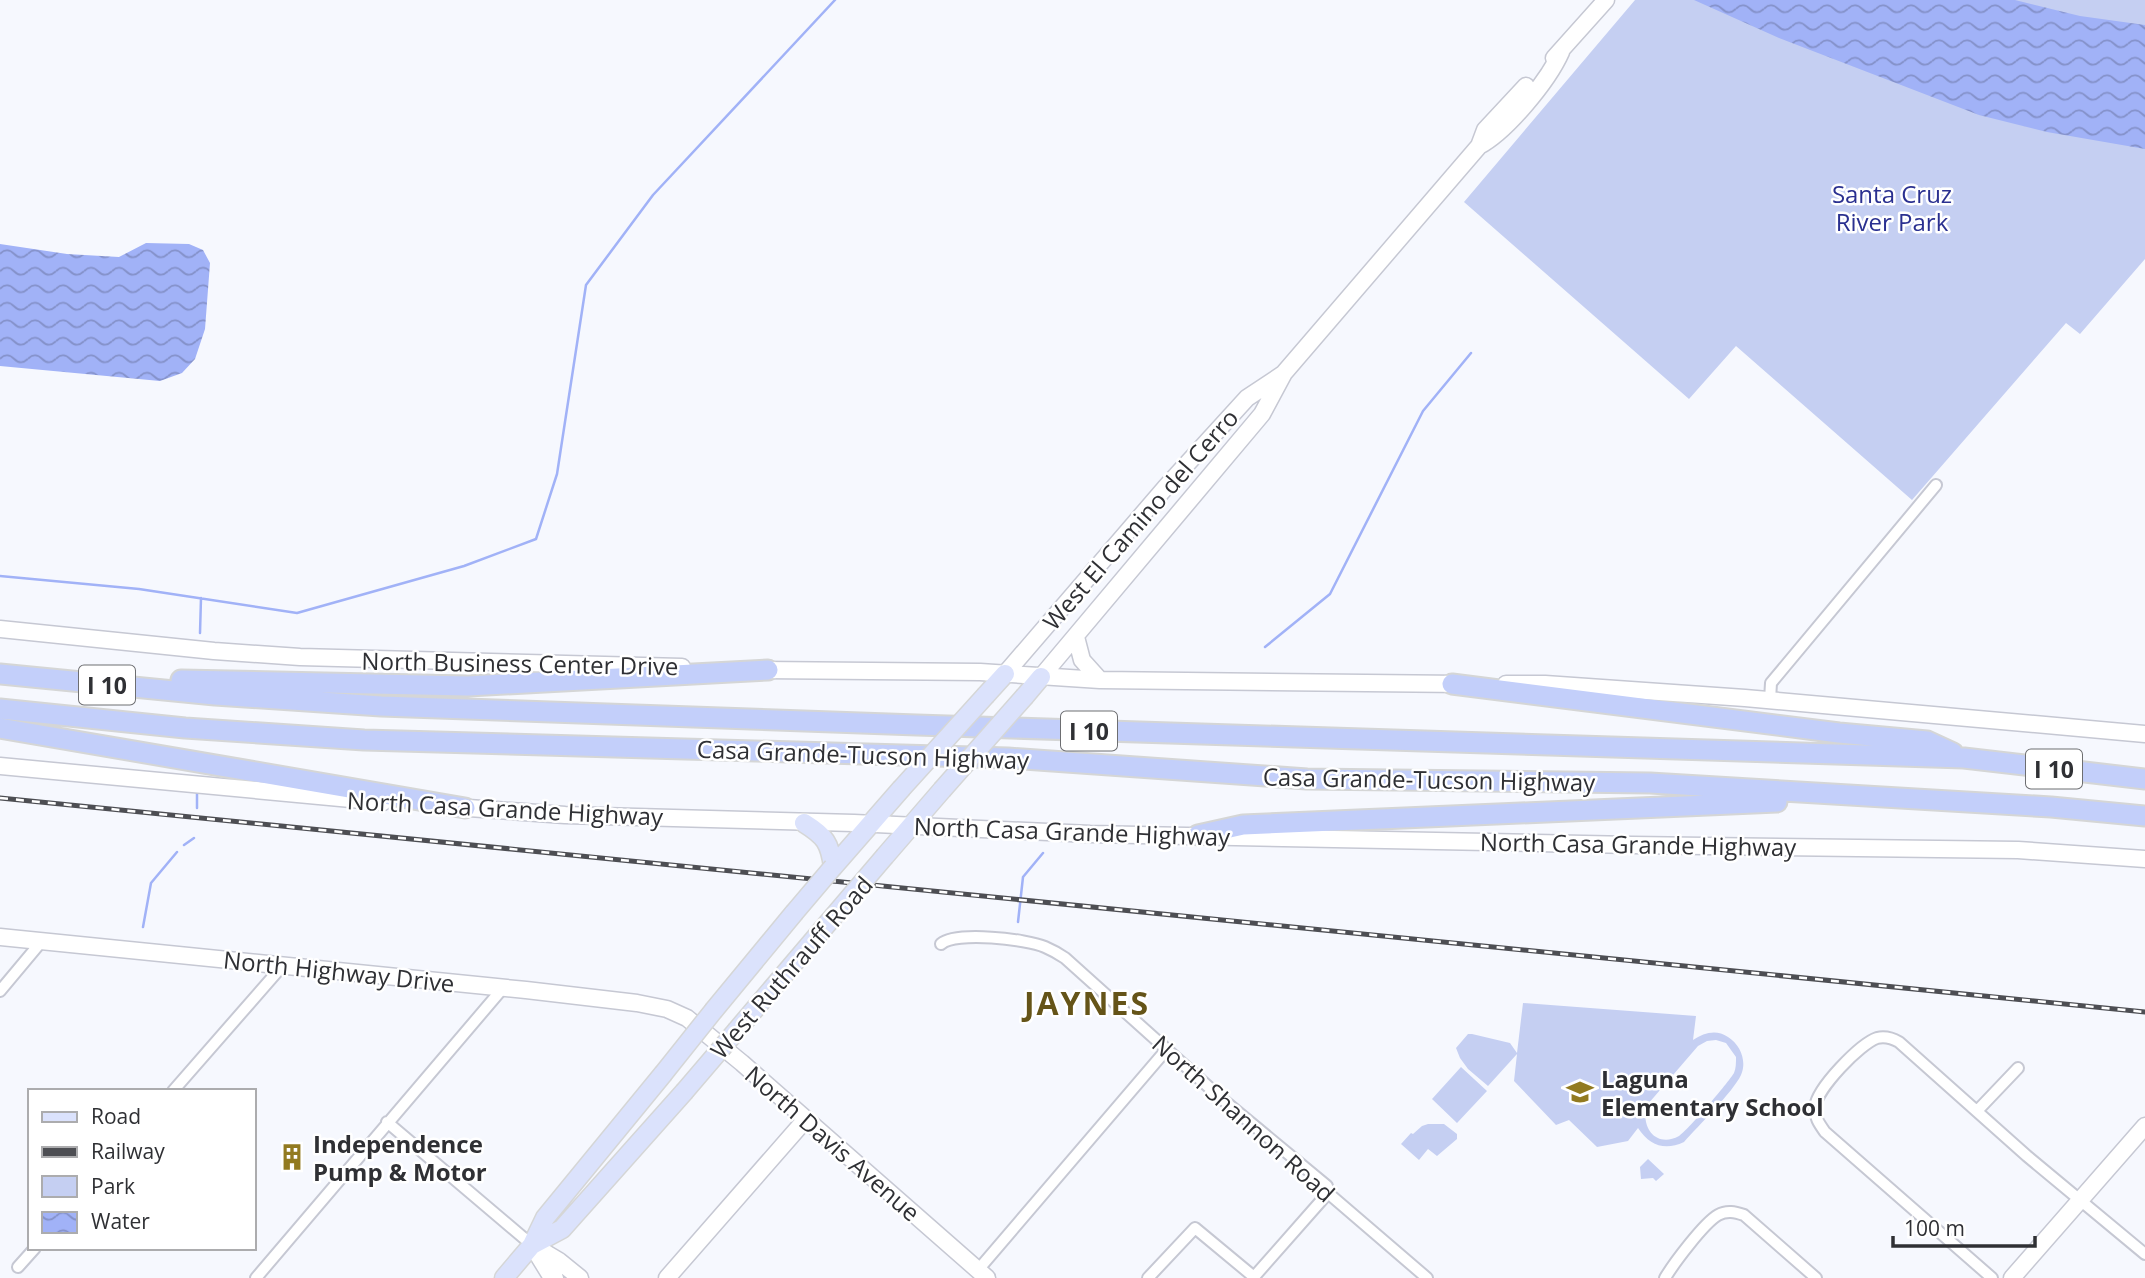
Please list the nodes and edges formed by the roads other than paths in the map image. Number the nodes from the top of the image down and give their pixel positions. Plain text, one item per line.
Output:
1 (1606, 0) edge
2 (1284, 373) junction
3 (1936, 485) dead end
4 (0, 629) edge
5 (1076, 637) junction
6 (768, 670) junction
7 (0, 674) edge
8 (1004, 674) junction
9 (33, 677) junction
10 (1041, 677) junction
11 (1100, 680) junction
12 (1452, 684) junction
13 (1770, 700) junction
14 (0, 709) edge
15 (0, 728) edge
16 (2145, 734) edge
17 (1964, 758) junction
18 (0, 766) edge
19 (2145, 779) edge
20 (1857, 795) junction
21 (466, 808) junction
22 (2145, 816) edge
23 (804, 823) junction
24 (870, 824) junction
25 (911, 827) junction
26 (1198, 835) junction
27 (2145, 859) edge
28 (835, 861) junction
29 (0, 937) edge
30 (41, 942) junction
31 (941, 944) dead end
32 (284, 964) junction
33 (502, 988) junction
34 (0, 991) edge
35 (677, 1013) joint
36 (1167, 1049) junction
37 (2018, 1068) dead end
38 (175, 1089) edge
39 (1978, 1111) junction
40 (806, 1119) junction
41 (387, 1122) junction
42 (2145, 1125) edge
43 (1328, 1193) junction
44 (2079, 1201) junction
45 (532, 1245) junction
46 (33, 1250) edge
47 (2145, 1254) edge
48 (18, 1267) dead end
49 (983, 1274) edge
50 (1253, 1277) edge
51 (256, 1278) edge
52 (504, 1278) edge
53 (555, 1278) edge
54 (580, 1278) edge
55 (667, 1278) edge
56 (1148, 1278) edge
57 (1427, 1278) edge
58 (1665, 1278) edge
59 (1816, 1278) edge
60 (1992, 1278) edge
61 (2012, 1278) edge

1 - 2 main road, West El Camino del Cerro
2 - 5 main road, West El Camino del Cerro
2 - 8 main road, West El Camino del Cerro
3 - 13 street
4 - 6 main road, North Business Center Drive
5 - 10 main road, West El Camino del Cerro
5 - 11 main road
6 - 8 main road, North Business Center Drive
6 - 9 highway
7 - 9 highway, Casa Grande-Tucson Highway / I 10
8 - 10 main road, North Business Center Drive
8 - 24 main road, West Ruthrauff Road, bridge
9 - 17 highway, Casa Grande-Tucson Highway / I 10
10 - 11 main road
10 - 25 main road, West Ruthrauff Road, bridge
11 - 12 main road
12 - 13 main road
12 - 17 highway
13 - 16 main road
14 - 20 highway, Casa Grande-Tucson Highway / I 10
15 - 21 highway
17 - 19 highway, Casa Grande-Tucson Highway / I 10
18 - 21 main road, North Casa Grande Highway
20 - 22 highway, Casa Grande-Tucson Highway / I 10
20 - 26 highway
21 - 23 main road, North Casa Grande Highway
23 - 24 main road, North Casa Grande Highway
23 - 28 main road
24 - 25 main road, North Casa Grande Highway
24 - 28 main road, West Ruthrauff Road
25 - 26 main road, North Casa Grande Highway
25 - 45 main road, West Ruthrauff Road, bridge
26 - 27 main road, North Casa Grande Highway
28 - 45 main road, West Ruthrauff Road, bridge
29 - 30 main road, North Highway Drive
30 - 32 main road, North Highway Drive
30 - 34 street
31 - 36 street, North Shannon Road
32 - 33 main road, North Highway Drive
32 - 38 street
33 - 35 main road, North Highway Drive
33 - 41 street
35 - 40 main road, North Davis Avenue
36 - 43 street, North Shannon Road
36 - 49 street
37 - 39 street
39 - 44 street
39 - 60 street
40 - 49 main road, North Davis Avenue
40 - 55 main road
41 - 45 street
41 - 51 street
42 - 44 main road
43 - 50 street
43 - 57 street, North Shannon Road
44 - 47 street
44 - 61 main road
45 - 52 main road, West Ruthrauff Road
45 - 53 main road
45 - 54 main road
46 - 48 street
50 - 56 street
58 - 59 street

